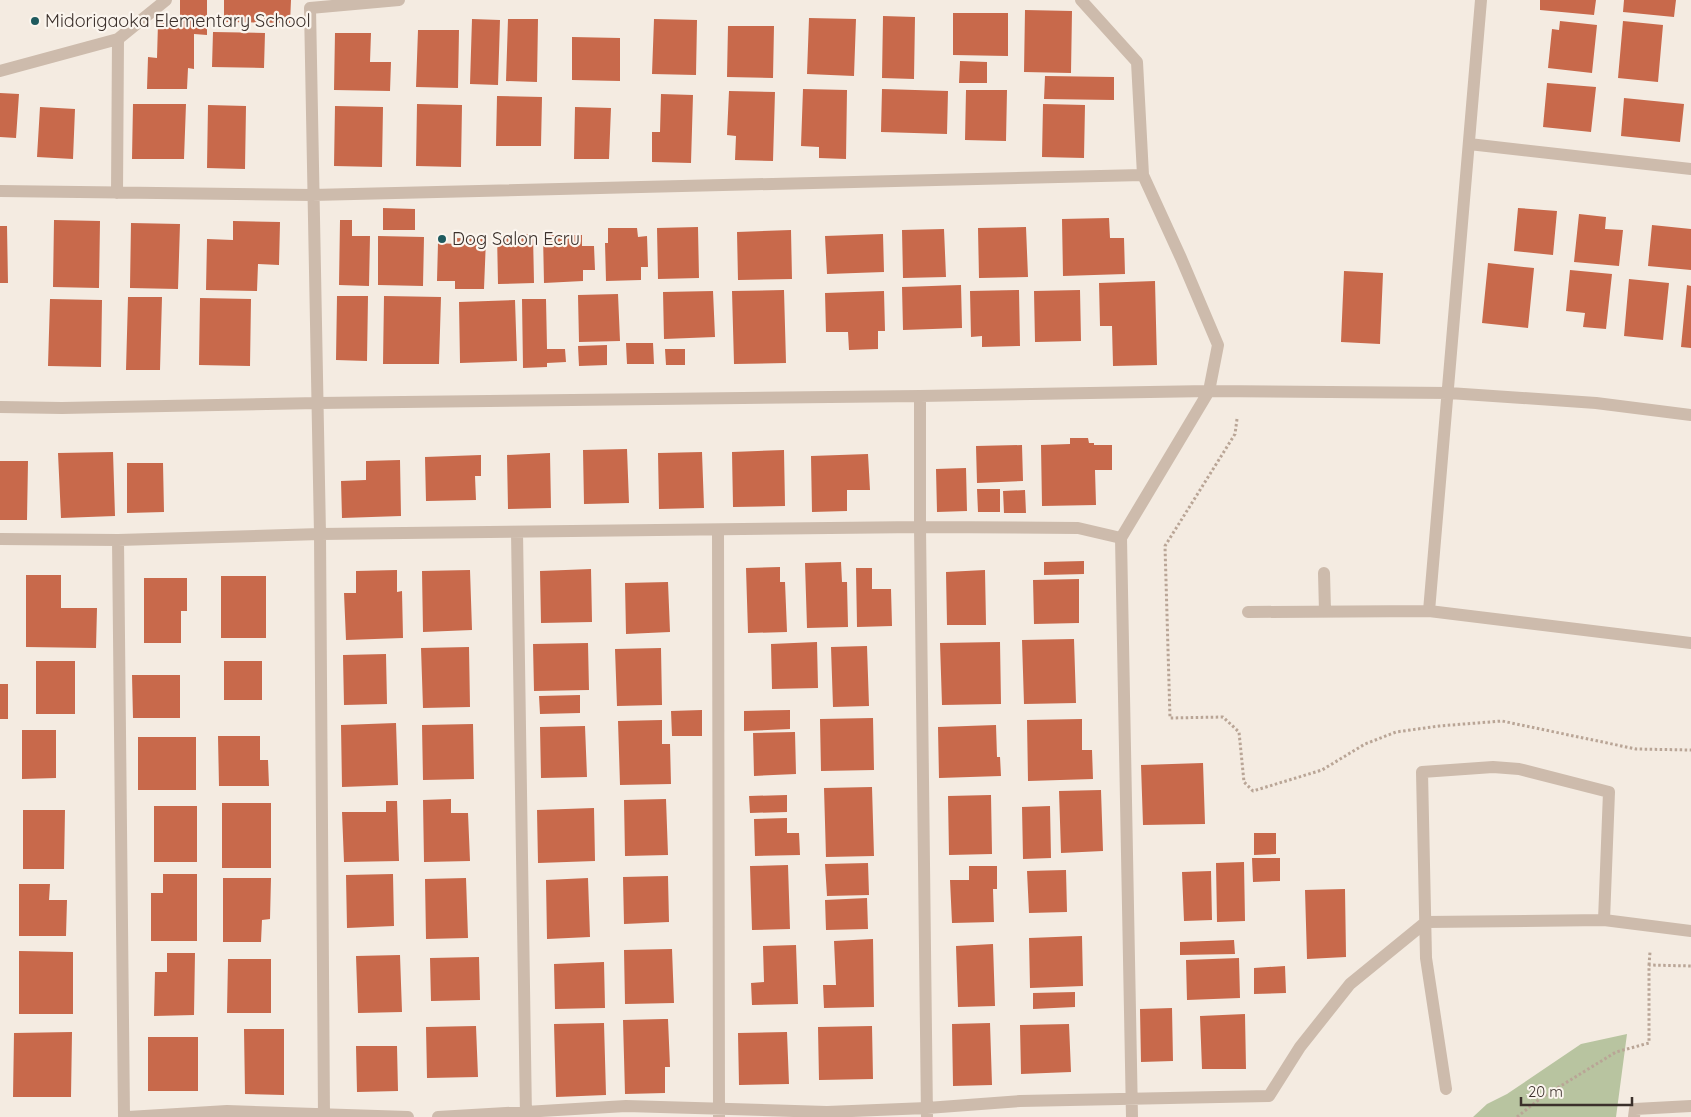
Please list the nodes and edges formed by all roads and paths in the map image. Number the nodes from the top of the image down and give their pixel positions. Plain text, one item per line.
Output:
1 (166, 0) edge
2 (399, 0) edge
3 (1081, 0) edge
4 (1481, 0) edge
5 (118, 39) junction
6 (0, 71) edge
7 (1470, 144) junction
8 (1691, 169) edge
9 (1143, 175) junction
10 (0, 191) edge
11 (117, 193) junction
12 (312, 195) junction
13 (1209, 391) junction
14 (1449, 393) junction
15 (920, 396) junction
16 (318, 403) junction
17 (0, 407) edge
18 (1691, 414) edge
19 (1237, 419) dead end
20 (920, 527) junction
21 (718, 530) junction
22 (517, 532) junction
23 (320, 534) junction
24 (1121, 538) junction
25 (0, 539) edge
26 (118, 540) junction
27 (1324, 573) dead end
28 (1429, 611) junction
29 (1248, 612) dead end
30 (1325, 612) junction
31 (1691, 644) edge
32 (1691, 750) edge
33 (1604, 920) junction
34 (1426, 922) junction
35 (1691, 931) edge
36 (1691, 966) edge
37 (1446, 1089) dead end
38 (1132, 1098) junction
39 (1691, 1106) edge
40 (927, 1112) edge
41 (719, 1113) edge
42 (526, 1115) edge
43 (324, 1116) edge
44 (126, 1117) edge
45 (408, 1117) edge
46 (438, 1117) edge
47 (1132, 1117) edge
48 (1516, 1117) edge
49 (1634, 1117) edge

1 - 5 street
2 - 12 street
3 - 9 street
4 - 7 street
5 - 6 street
5 - 11 street
7 - 8 street
7 - 14 street
9 - 12 street
9 - 13 street
10 - 11 street
11 - 12 street
12 - 16 street
13 - 14 street
13 - 15 street
13 - 24 street
14 - 18 street
14 - 28 street
15 - 16 street
15 - 20 street
16 - 17 street
16 - 23 street
19 - 32 path
20 - 21 street
20 - 24 street
20 - 40 street
21 - 22 street
21 - 41 street
22 - 23 street
22 - 42 street
23 - 26 street
23 - 43 street
24 - 38 street
25 - 26 street
26 - 44 street
27 - 30 street
28 - 30 street
28 - 31 street
29 - 30 street
33 - 34 street
33 - 34 street
33 - 35 street
34 - 37 street
34 - 38 street
36 - 48 path
38 - 40 street
38 - 47 street
39 - 49 street
40 - 41 street
41 - 42 street
42 - 46 street
43 - 44 street
43 - 45 street

